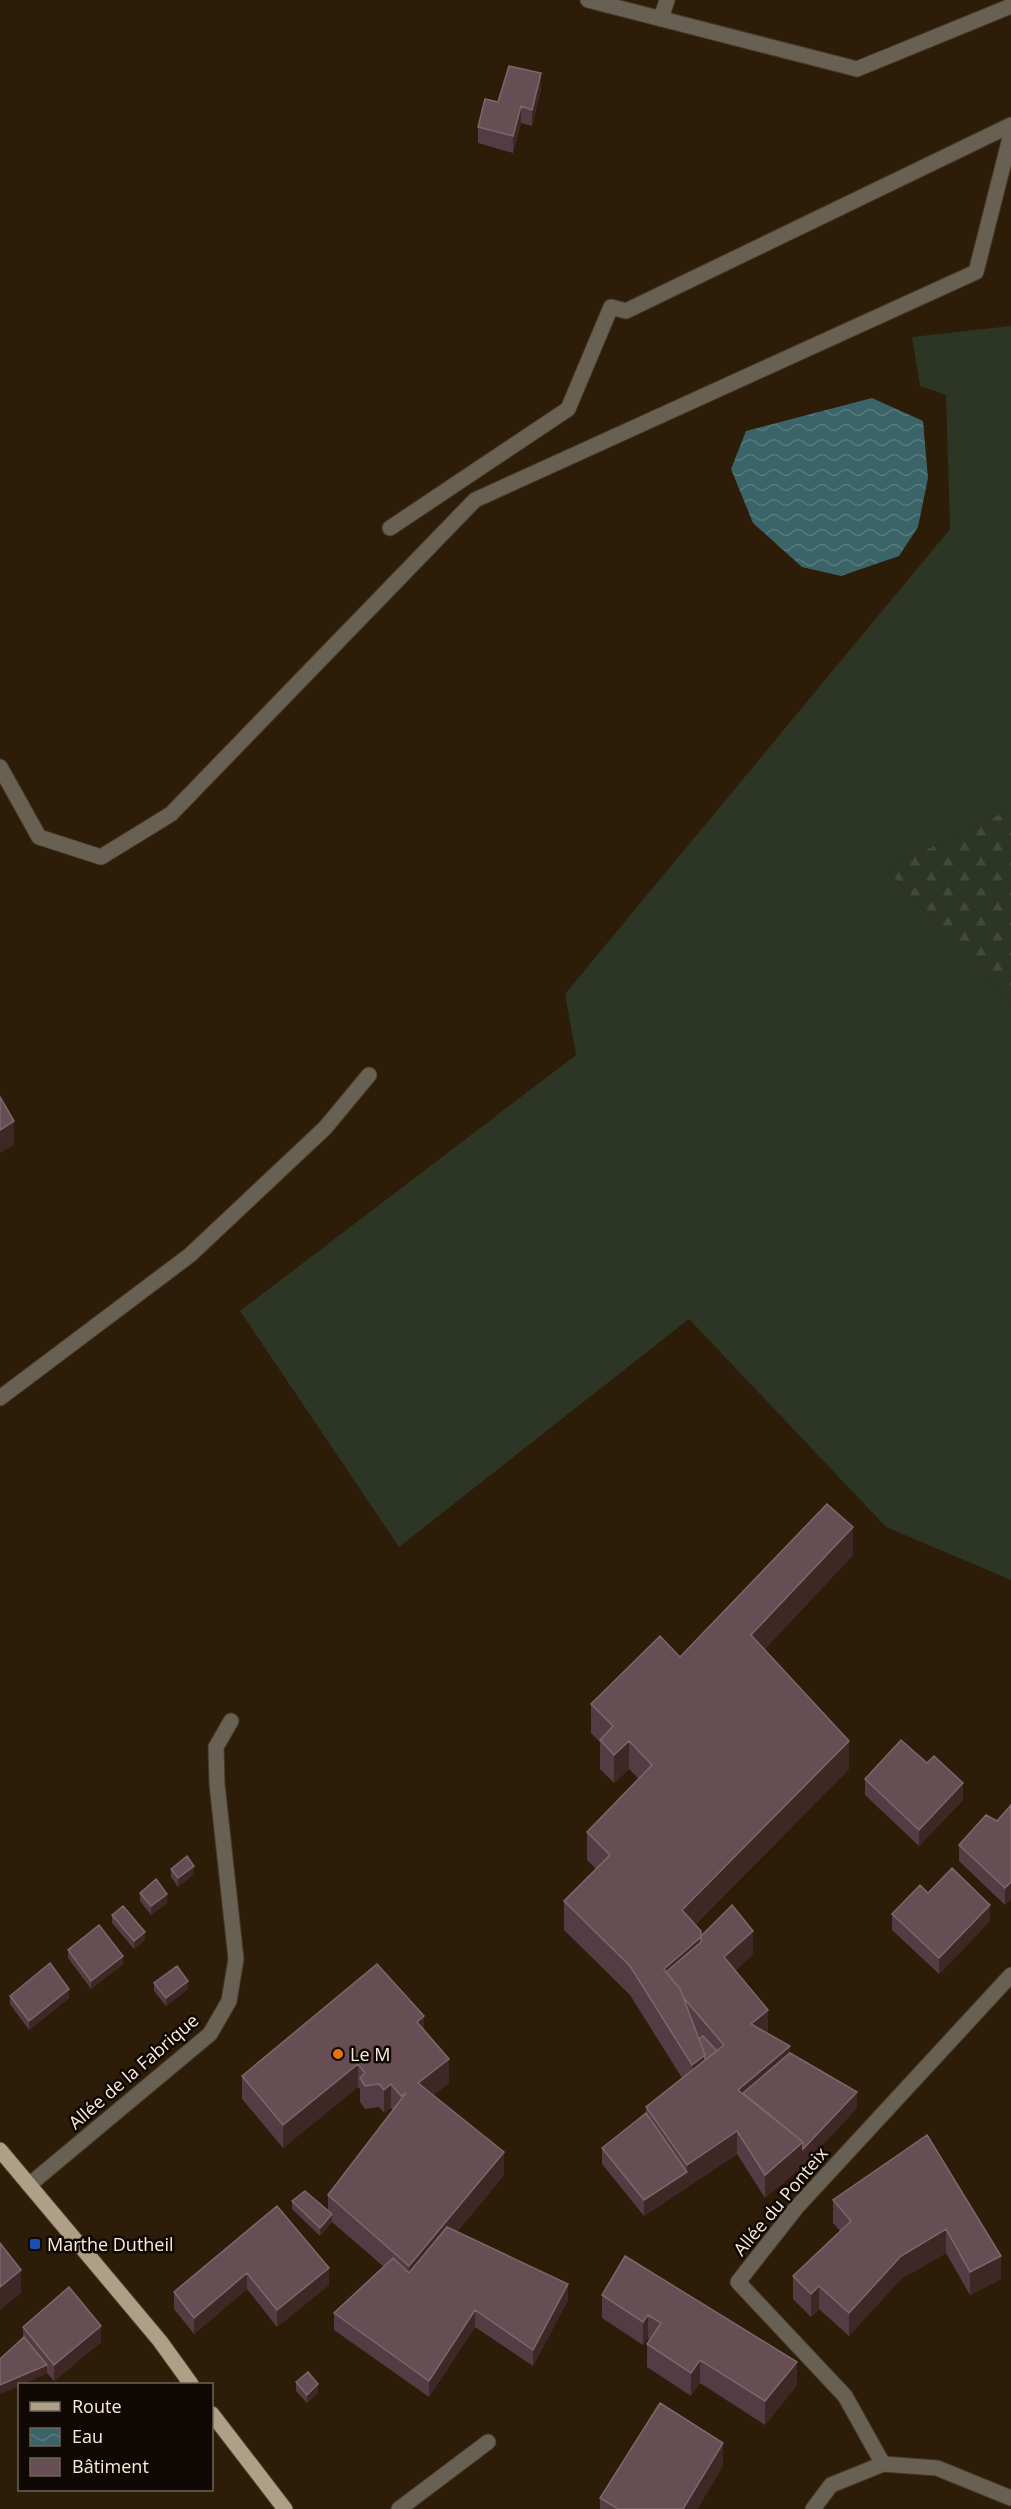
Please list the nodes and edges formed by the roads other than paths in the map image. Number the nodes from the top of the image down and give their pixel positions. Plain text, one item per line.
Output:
1 (588, 0) edge
2 (667, 0) edge
3 (1011, 6) edge
4 (661, 19) junction
5 (1011, 125) edge
6 (1011, 134) edge
7 (390, 528) dead end
8 (0, 768) edge
9 (369, 1076) dead end
10 (0, 1398) edge
11 (231, 1721) dead end
12 (1011, 1975) edge
13 (0, 2150) edge
14 (28, 2185) junction
15 (190, 2383) edge
16 (213, 2415) edge
17 (488, 2442) dead end
18 (883, 2464) junction
19 (1011, 2498) edge
20 (285, 2509) edge
21 (399, 2509) edge
22 (813, 2509) edge

1 - 4 street
2 - 4 street
3 - 4 street
5 - 7 street
6 - 8 street
9 - 10 street
11 - 14 street, Allée de la Fabrique
12 - 18 street, Allée du Ponteix
13 - 14 main road
14 - 15 main road
16 - 20 main road
17 - 21 street
18 - 19 street
18 - 22 street

